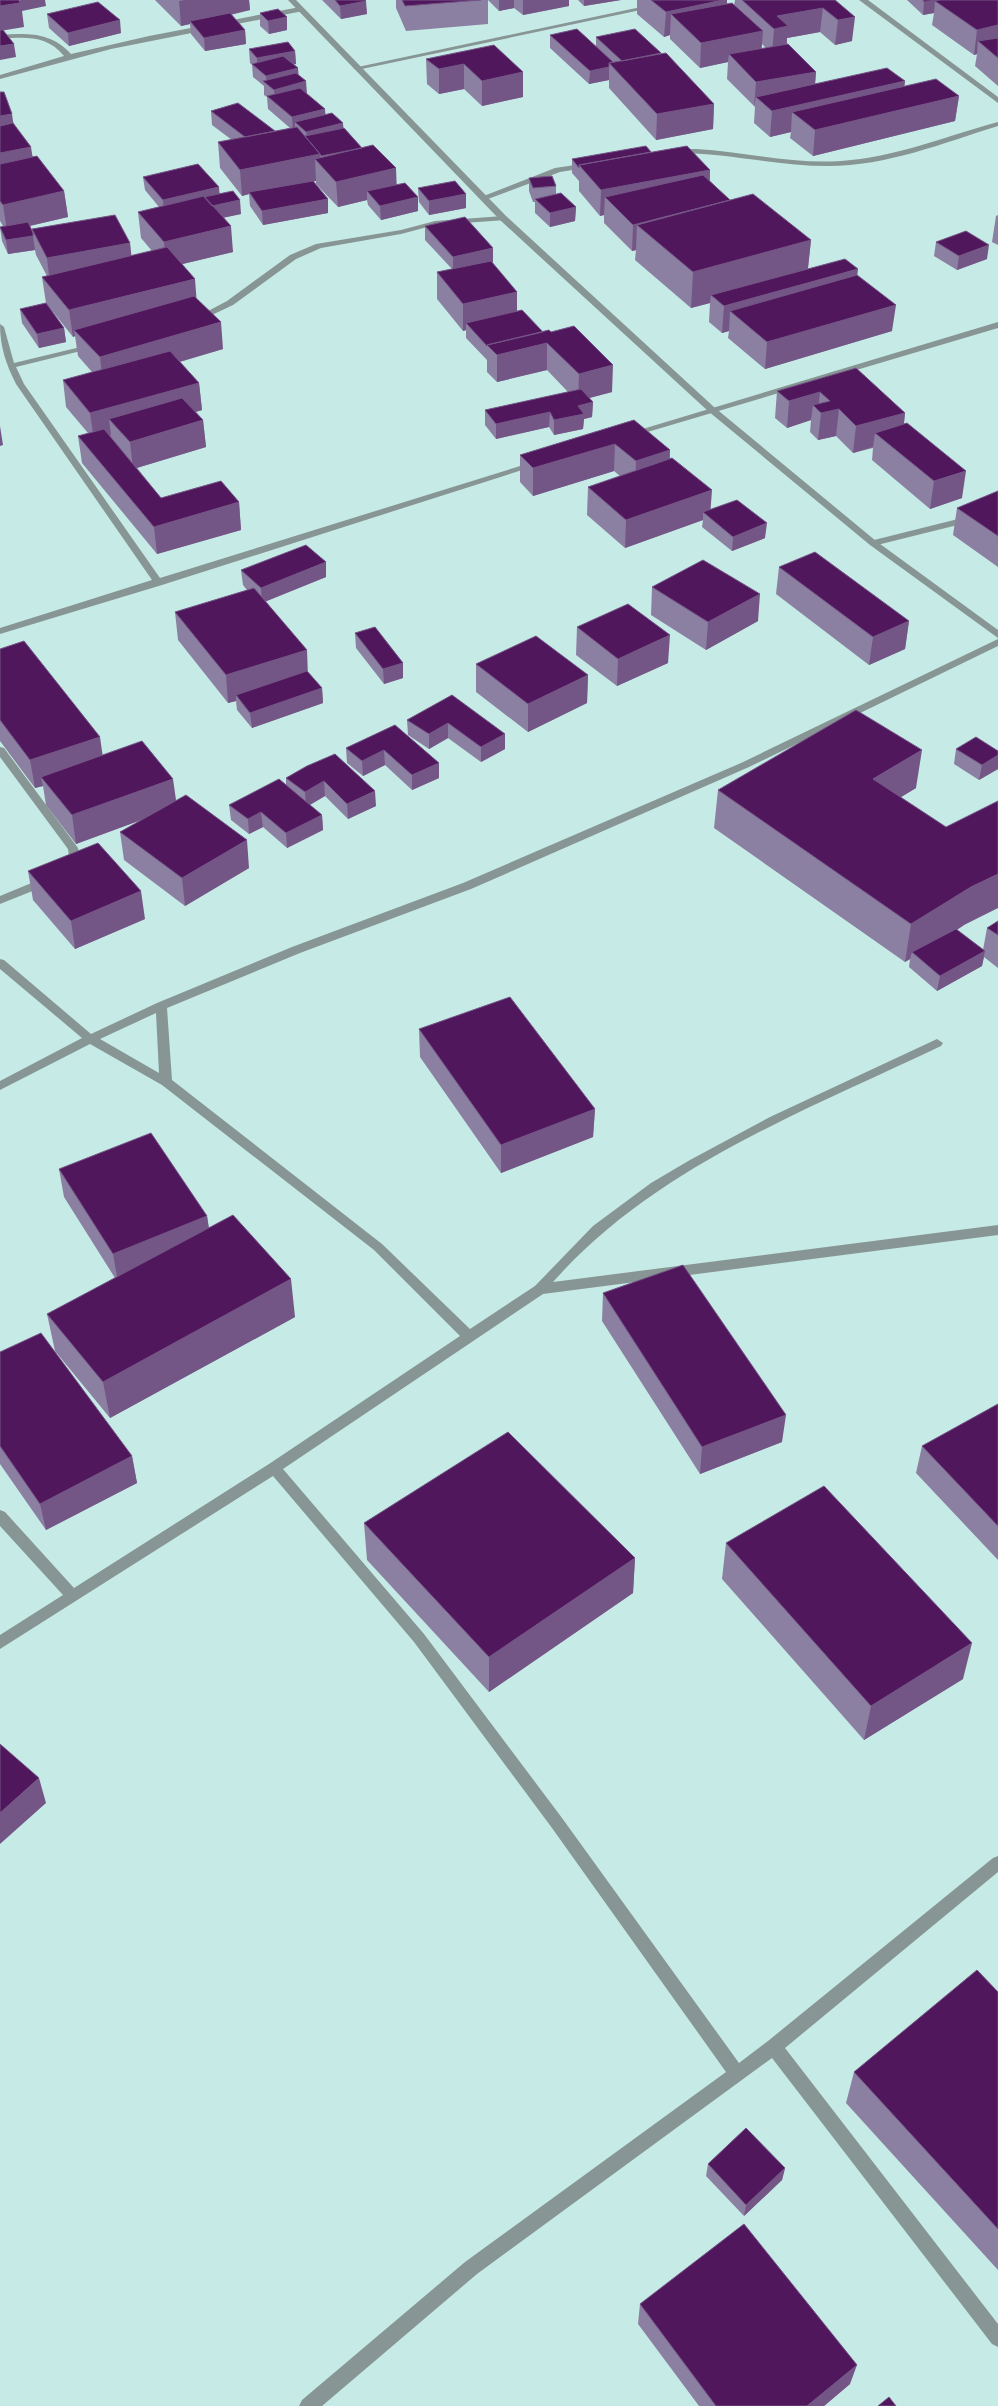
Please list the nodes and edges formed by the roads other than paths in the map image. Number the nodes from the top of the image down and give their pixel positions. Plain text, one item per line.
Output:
1 (292, 0) edge
2 (684, 0) edge
3 (863, 0) edge
4 (300, 9) junction
5 (0, 37) edge
6 (70, 58) junction
7 (357, 68) junction
8 (0, 78) edge
9 (998, 101) edge
10 (998, 124) edge
11 (668, 152) edge
12 (596, 163) edge
13 (484, 197) junction
14 (503, 218) junction
15 (190, 321) edge
16 (998, 325) edge
17 (0, 328) edge
18 (99, 345) edge
19 (11, 366) junction
20 (711, 409) junction
21 (625, 436) edge
22 (549, 460) edge
23 (998, 512) edge
24 (873, 542) junction
25 (160, 583) junction
26 (1, 632) edge
27 (998, 635) edge
28 (998, 642) edge
29 (0, 750) edge
30 (0, 900) edge
31 (0, 963) edge
32 (161, 1006) junction
33 (90, 1039) junction
34 (937, 1043) dead end
35 (166, 1082) junction
36 (0, 1086) edge
37 (998, 1230) edge
38 (540, 1288) junction
39 (470, 1337) junction
40 (274, 1468) junction
41 (0, 1516) edge
42 (72, 1596) junction
43 (0, 1642) edge
44 (998, 1863) edge
45 (774, 2047) junction
46 (737, 2074) junction
47 (998, 2338) edge
48 (308, 2406) edge

1 - 4 street
2 - 7 street
3 - 9 street
4 - 6 street
4 - 7 street
5 - 6 street
6 - 8 street
7 - 13 street
10 - 11 street
12 - 13 street
13 - 14 street
14 - 15 street
14 - 20 street
16 - 20 street
17 - 19 street
18 - 19 street
19 - 25 street
20 - 21 street
20 - 24 street
22 - 25 street
23 - 24 street
24 - 27 street
25 - 26 street
28 - 32 street
29 - 30 street
31 - 33 street
32 - 33 street
32 - 35 street
33 - 35 street
33 - 36 street
34 - 38 street
35 - 39 street
37 - 38 street
38 - 39 street
39 - 40 street
40 - 42 street
40 - 46 street
41 - 42 street
42 - 43 street
44 - 45 street
45 - 46 street
45 - 47 street
46 - 48 street

